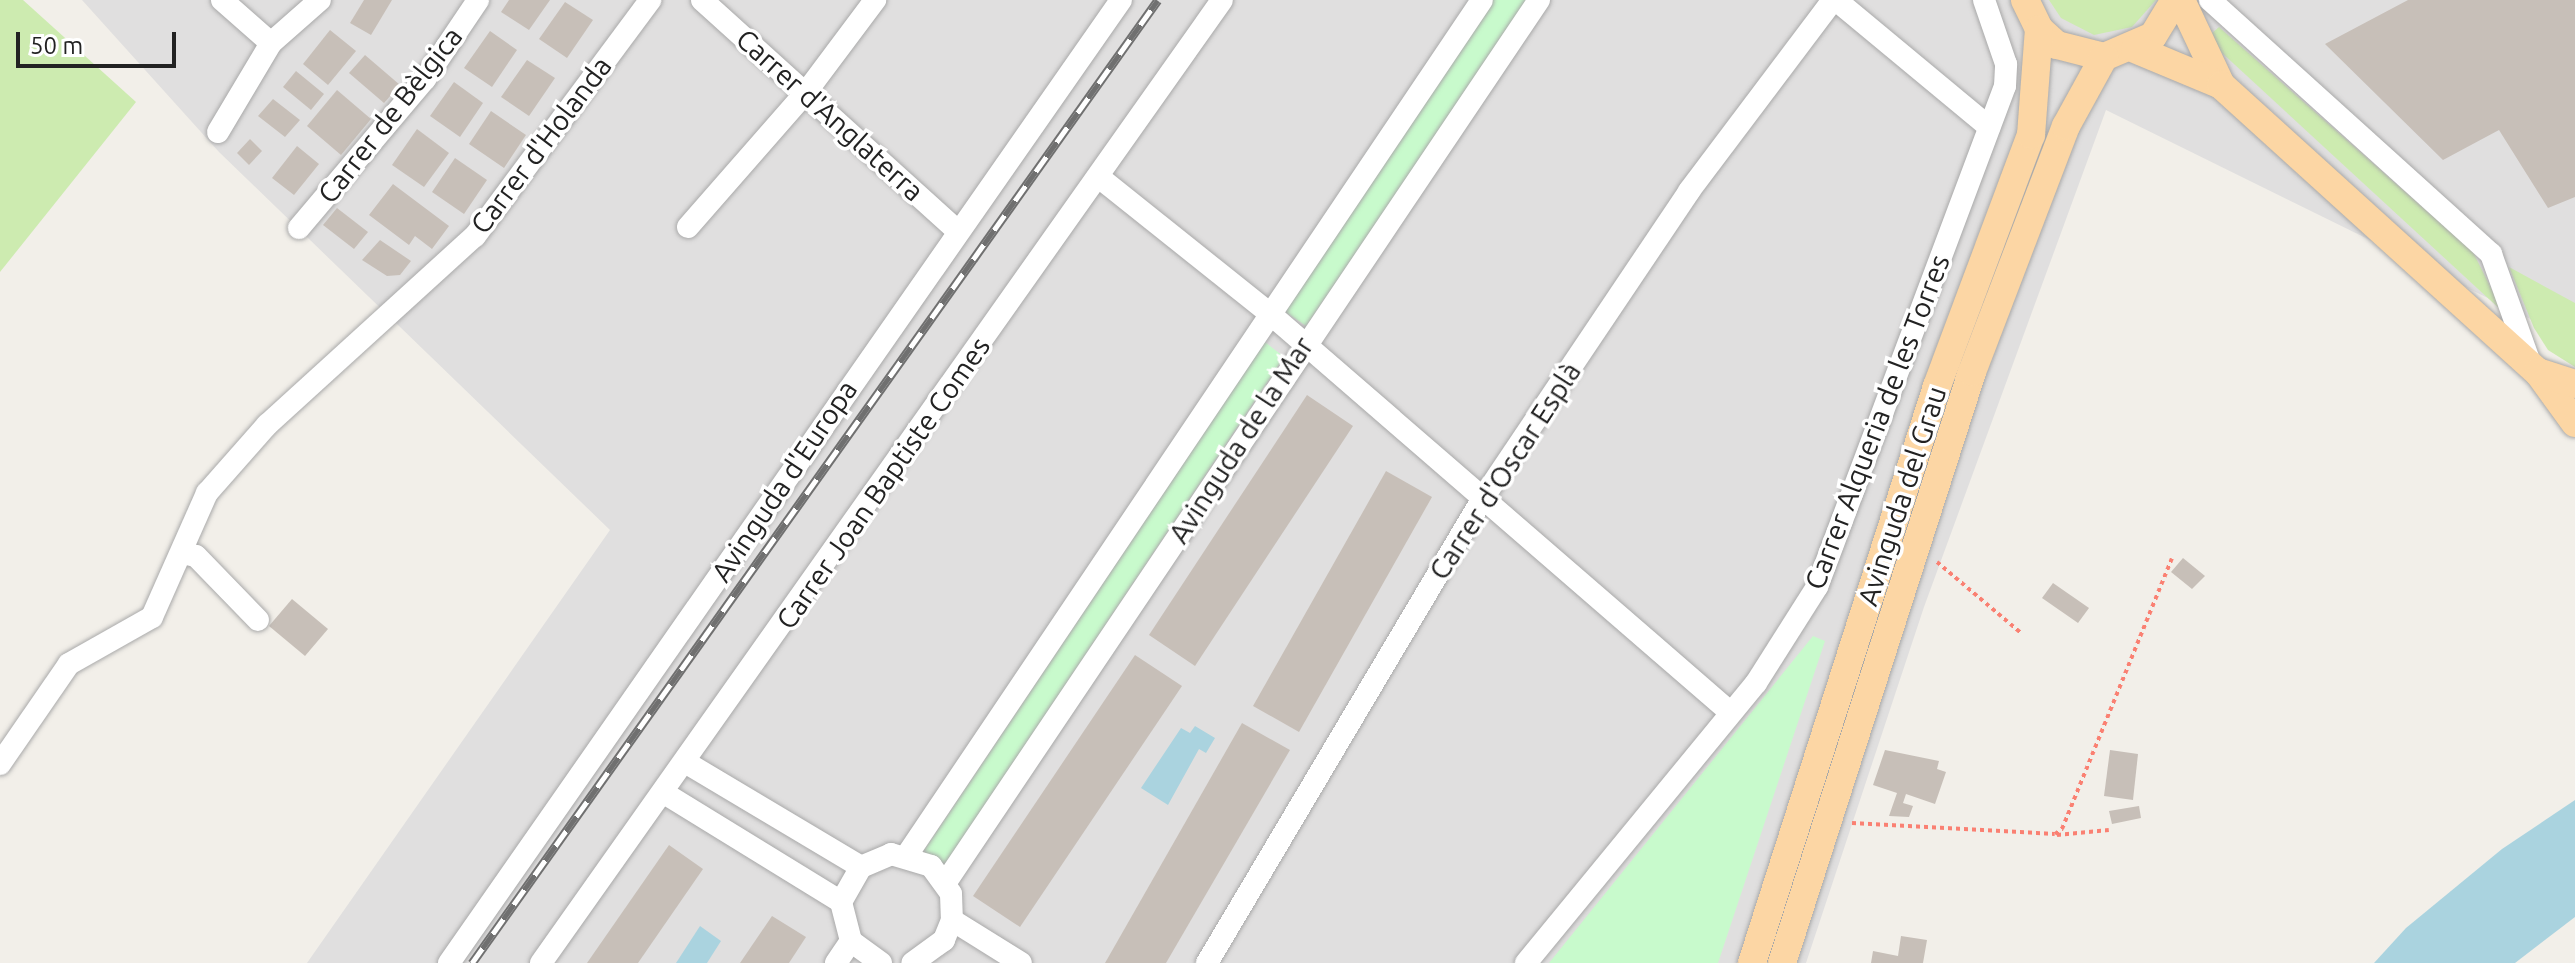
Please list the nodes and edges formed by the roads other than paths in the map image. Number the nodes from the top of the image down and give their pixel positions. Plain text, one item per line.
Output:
1 (222, 0) edge
2 (320, 0) edge
3 (478, 0) edge
4 (650, 0) edge
5 (702, 0) edge
6 (875, 0) edge
7 (1121, 0) edge
8 (1222, 0) edge
9 (1482, 0) edge
10 (1539, 0) edge
11 (1835, 0) edge
12 (1984, 0) edge
13 (2025, 0) edge
14 (2178, 0) edge
15 (2210, 0) edge
16 (2039, 29) junction
17 (271, 43) junction
18 (2135, 49) junction
19 (2104, 57) junction
20 (2221, 85) junction
21 (807, 91) junction
22 (1989, 127) junction
23 (218, 132) dead end
24 (1100, 178) junction
25 (688, 227) dead end
26 (299, 228) dead end
27 (958, 231) junction
28 (1268, 312) junction
29 (1303, 343) junction
30 (2535, 370) junction
31 (2575, 384) edge
32 (2575, 423) edge
33 (1483, 498) junction
34 (183, 553) junction
35 (258, 620) dead end
36 (1730, 712) junction
37 (685, 762) junction
38 (0, 764) edge
39 (664, 793) junction
40 (907, 855) junction
41 (861, 867) junction
42 (946, 882) junction
43 (841, 902) junction
44 (952, 920) junction
45 (851, 941) junction
46 (929, 960) edge
47 (449, 963) edge
48 (541, 963) edge
49 (836, 963) edge
50 (881, 963) edge
51 (1021, 963) edge
52 (1207, 963) edge
53 (1526, 963) edge
54 (1752, 963) edge
55 (1782, 963) edge

1 - 17 street
2 - 17 street
3 - 26 street, Carrer de Bèlgica
4 - 34 street, Carrer d'Holanda
5 - 21 street, Carrer d'Anglaterra
6 - 21 street
7 - 27 street, Avinguda d'Europa
8 - 24 street, Carrer Joan Baptiste Comes
9 - 28 street, Avinguda de la Mar
10 - 29 street, Avinguda de la Mar
11 - 22 street
11 - 33 street, Carrer d'Oscar Esplà
12 - 22 street
13 - 16 main road
14 - 18 main road
14 - 20 main road
15 - 30 street
16 - 19 main road
16 - 54 main road, Avinguda del Grau
17 - 23 street
18 - 19 main road
18 - 20 main road
19 - 55 main road, Avinguda del Grau
20 - 30 main road
21 - 25 street
21 - 27 street, Carrer d'Anglaterra
22 - 36 street, Carrer Alqueria de les Torres
24 - 28 street
24 - 37 street, Carrer Joan Baptiste Comes
27 - 47 street, Avinguda d'Europa
28 - 29 street
28 - 40 street, Avinguda de la Mar
29 - 33 street
29 - 42 street, Avinguda de la Mar
30 - 31 main road
30 - 32 main road
33 - 36 street
33 - 52 street, Carrer d'Oscar Esplà
34 - 35 street
34 - 38 street, Carrer d'Holanda
36 - 53 street, Carrer Alqueria de les Torres
37 - 39 street, Carrer Joan Baptiste Comes
37 - 41 street
39 - 43 street
39 - 48 street, Carrer Joan Baptiste Comes
40 - 41 street
40 - 42 street
41 - 43 street
42 - 44 street
43 - 45 street
44 - 46 street
44 - 51 street
45 - 49 street
45 - 50 street

